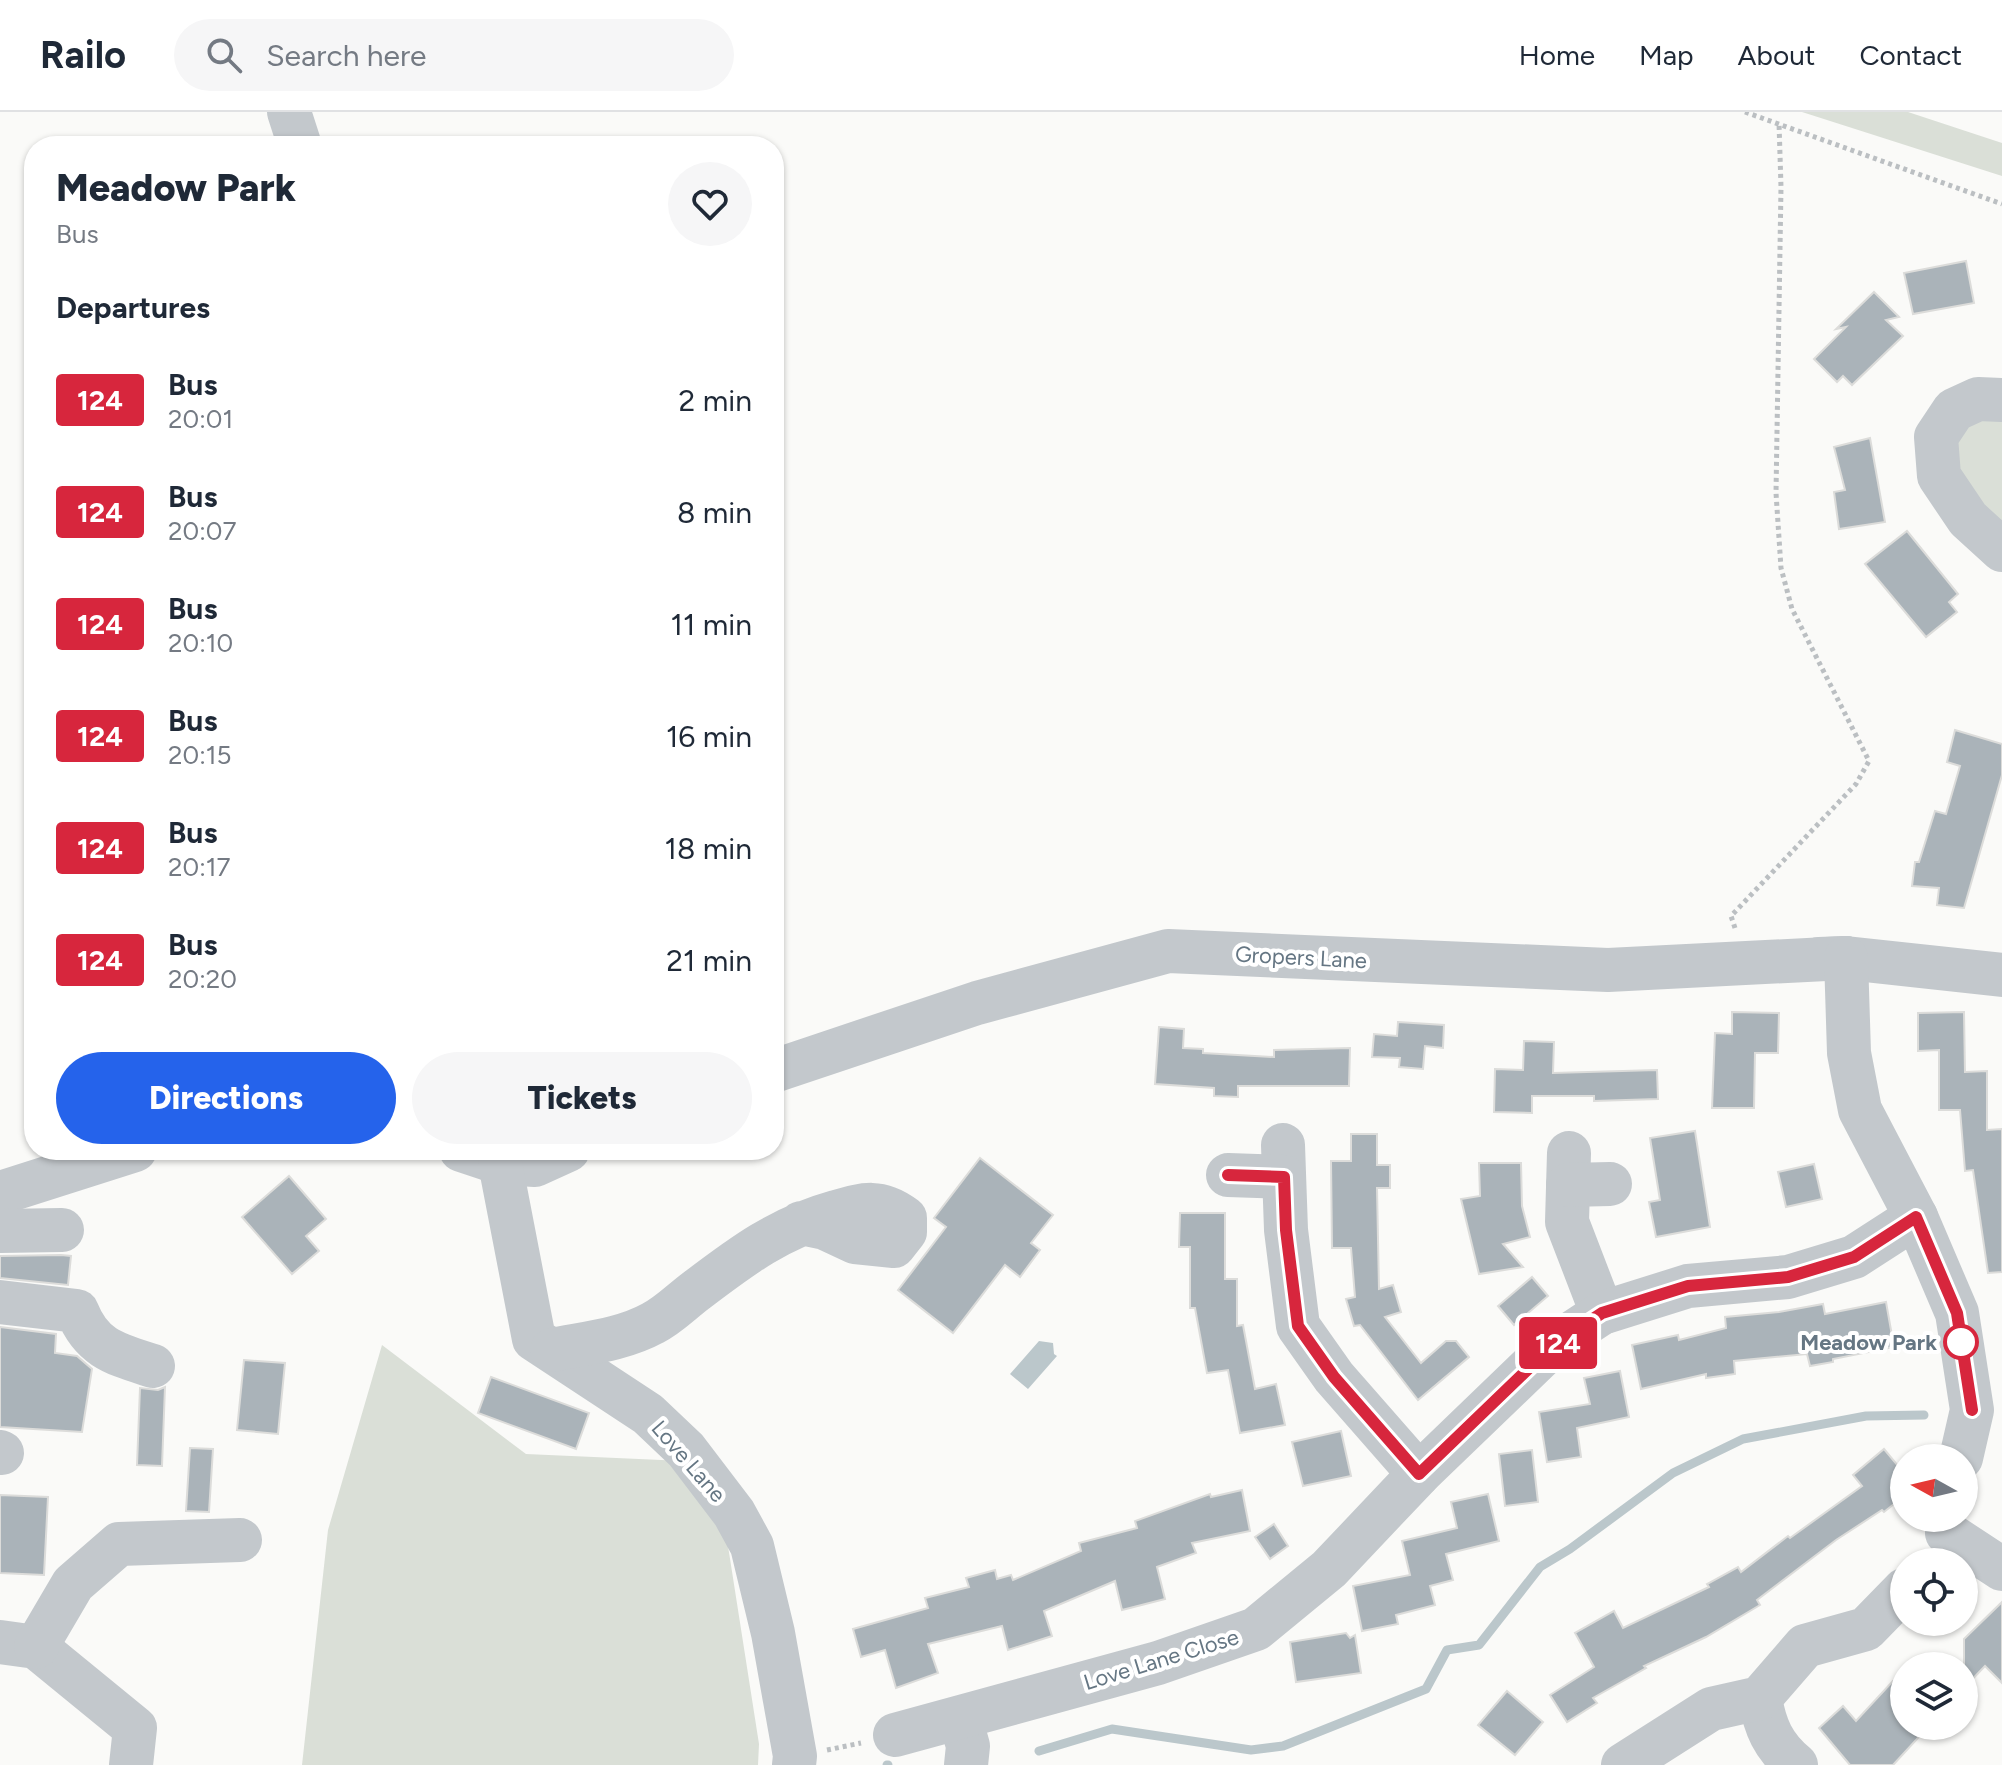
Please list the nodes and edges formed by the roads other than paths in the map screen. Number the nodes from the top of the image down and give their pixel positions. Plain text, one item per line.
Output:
1 (289, 112) edge
2 (297, 136) edge
3 (2002, 400) edge
4 (2002, 550) edge
5 (1846, 958) junction
6 (1749, 960) road end
7 (2002, 975) edge
8 (784, 1068) edge
9 (104, 1160) edge
10 (519, 1160) edge
11 (1228, 1175) dead end
12 (1610, 1184) dead end
13 (0, 1193) edge
14 (1916, 1217) junction
15 (801, 1223) dead end
16 (62, 1230) dead end
17 (0, 1231) edge
18 (0, 1302) edge
19 (1602, 1313) junction
20 (552, 1350) junction
21 (153, 1366) dead end
22 (1964, 1444) edge
23 (1419, 1474) junction
24 (1941, 1538) edge
25 (240, 1540) dead end
26 (2002, 1569) edge
27 (1890, 1604) edge
28 (18, 1644) edge
29 (1760, 1698) junction
30 (960, 1718) junction
31 (895, 1735) road end
32 (795, 1761) edge
33 (131, 1765) edge
34 (966, 1765) edge
35 (1623, 1765) edge
36 (1796, 1765) edge

1 - 2 street
3 - 4 street
5 - 6 street
5 - 7 street
5 - 8 street, Gropers Lane
5 - 14 street
9 - 13 street
10 - 20 street, Love Lane
11 - 23 street
12 - 19 street
14 - 19 street
14 - 22 street
15 - 20 street
16 - 17 street
18 - 21 street
19 - 23 street
20 - 32 street, Love Lane
23 - 30 street, Love Lane Close
24 - 26 street
25 - 28 street
27 - 29 street
28 - 33 street
29 - 35 street
29 - 36 street
30 - 31 street, Love Lane Close
30 - 34 street

